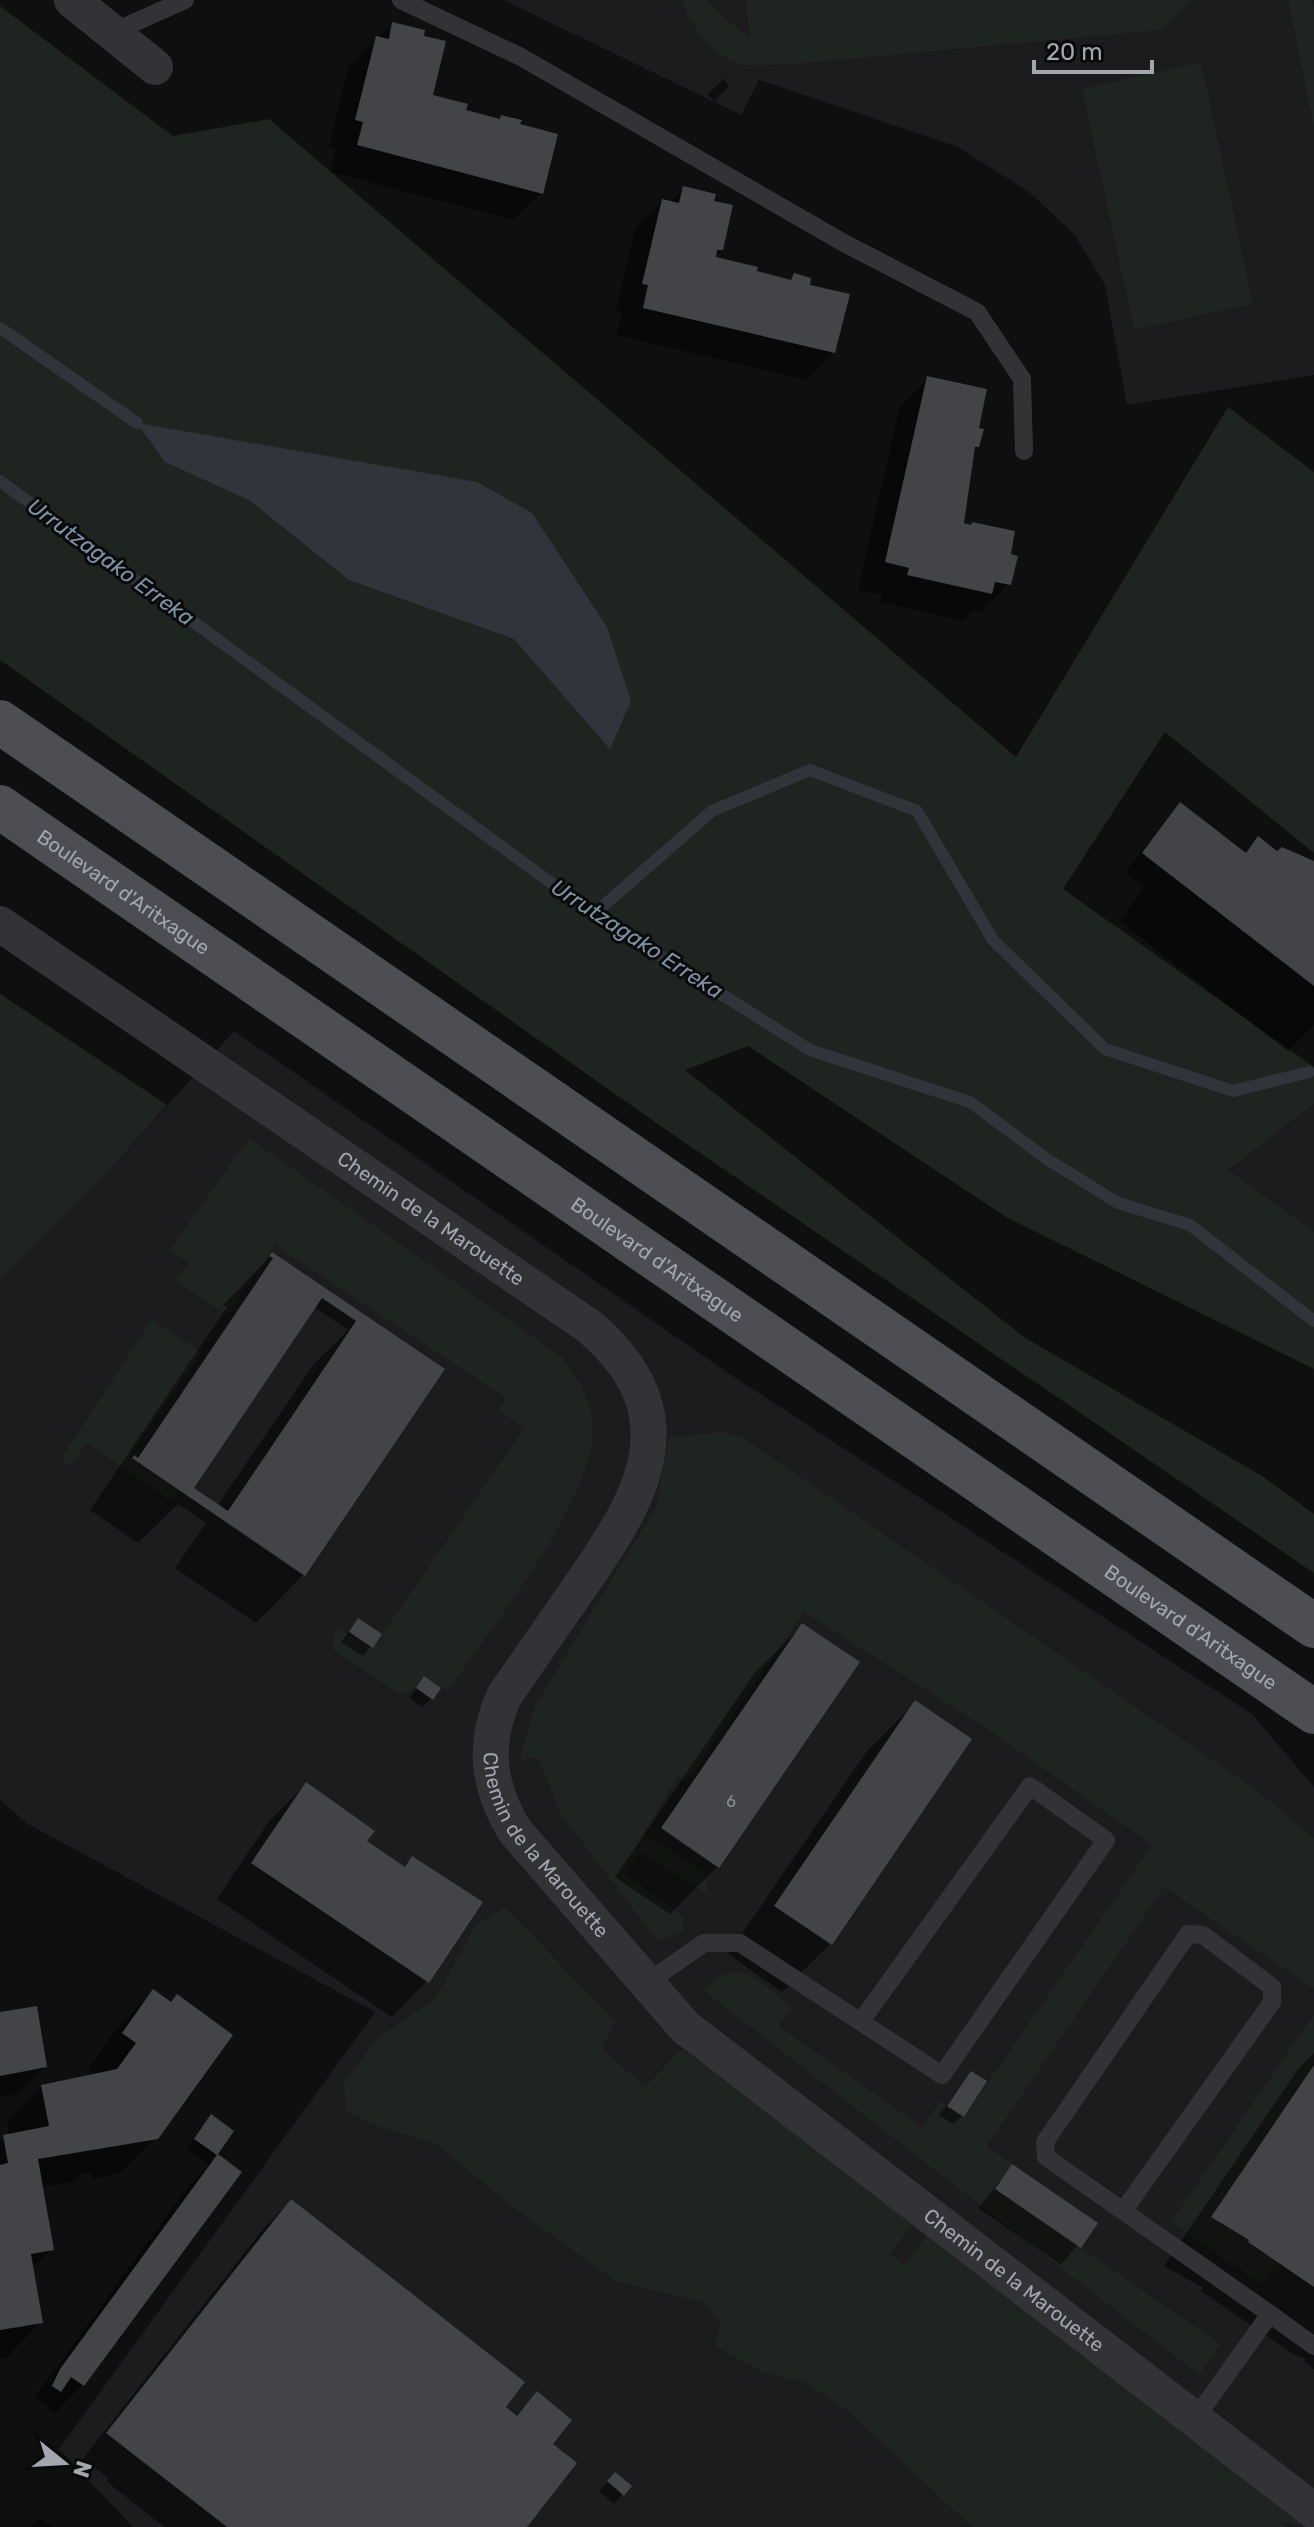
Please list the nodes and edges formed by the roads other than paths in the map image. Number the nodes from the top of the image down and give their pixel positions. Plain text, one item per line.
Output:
1 (72, 0) edge
2 (185, 0) edge
3 (401, 0) edge
4 (113, 32) junction
5 (155, 67) dead end
6 (1024, 451) dead end
7 (0, 722) edge
8 (0, 807) edge
9 (0, 924) edge
10 (1314, 1626) edge
11 (1314, 1712) edge
12 (645, 1984) junction
13 (862, 2020) junction
14 (1124, 2210) junction
15 (1270, 2314) junction
16 (1314, 2346) edge
17 (1194, 2420) junction
18 (1314, 2511) edge

1 - 4 street
2 - 4 lane
3 - 6 lane
4 - 5 street
7 - 10 main road
8 - 11 main road, Boulevard d'Aritxague
9 - 12 street, Chemin de la Marouette
12 - 13 lane
12 - 17 street, Chemin de la Marouette
13 - 13 lane
14 - 14 lane
14 - 15 lane
15 - 16 lane
15 - 17 lane
17 - 18 street, Chemin de la Marouette

